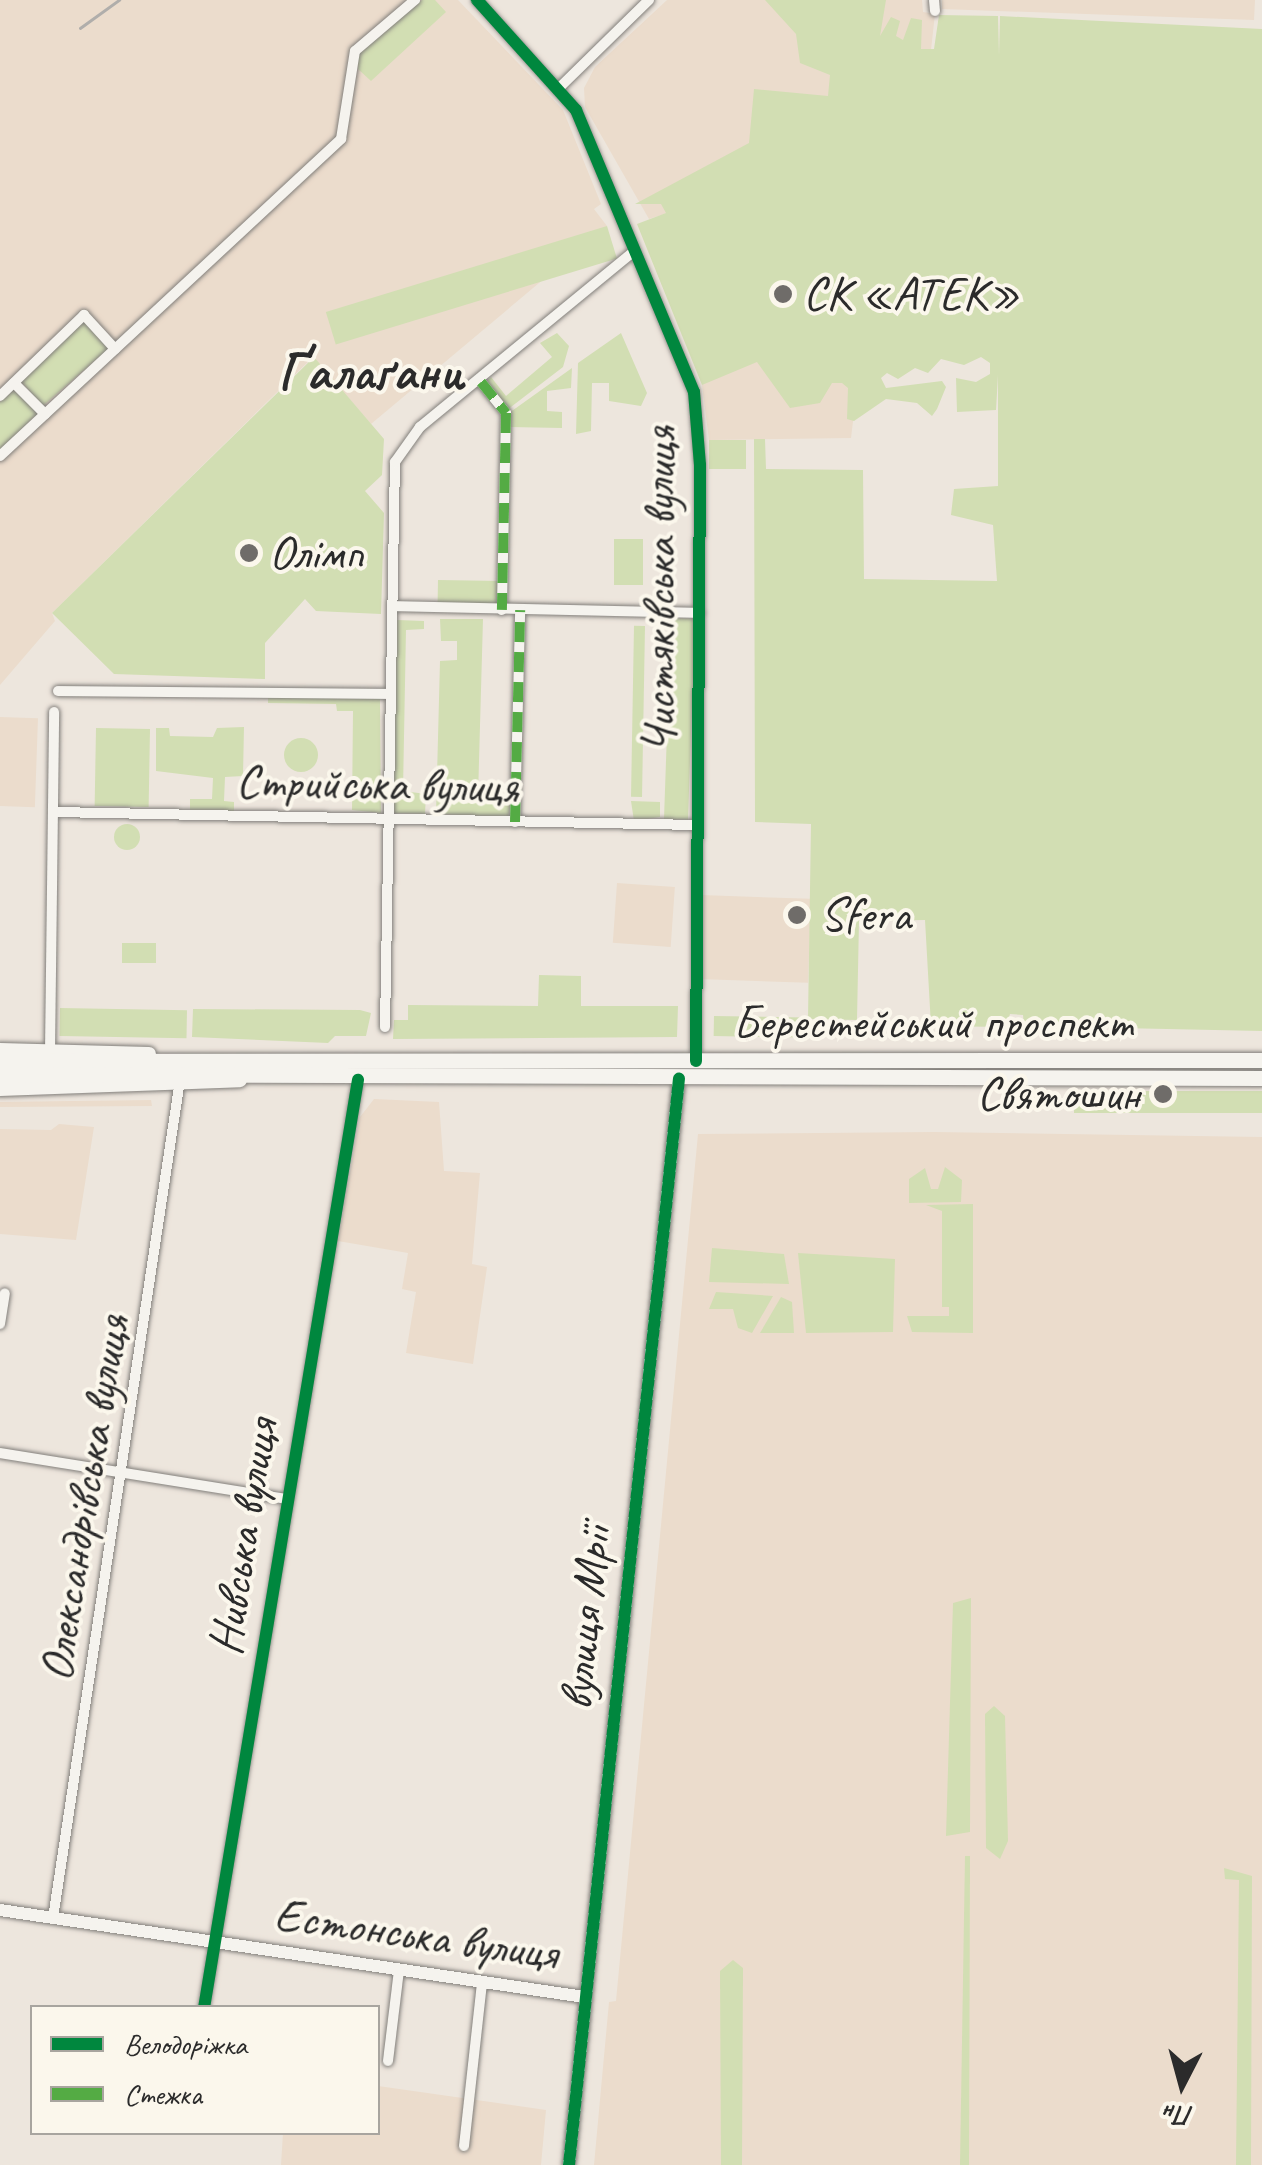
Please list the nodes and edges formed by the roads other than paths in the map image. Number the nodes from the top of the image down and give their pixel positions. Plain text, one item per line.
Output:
1 (415, 0) edge
2 (476, 0) edge
3 (649, 0) edge
4 (559, 88) junction
5 (634, 251) junction
6 (115, 349) junction
7 (481, 382) junction
8 (14, 383) junction
9 (0, 396) edge
10 (45, 414) junction
11 (0, 456) edge
12 (394, 606) junction
13 (502, 610) junction
14 (520, 610) junction
15 (700, 613) junction
16 (58, 691) dead end
17 (390, 694) junction
18 (54, 712) dead end
19 (55, 812) junction
20 (388, 820) junction
21 (515, 822) junction
22 (697, 824) junction
23 (385, 1027) dead end
24 (0, 1050) edge
25 (50, 1052) junction
26 (244, 1059) junction
27 (1262, 1060) edge
28 (0, 1061) edge
29 (696, 1061) junction
30 (0, 1074) edge
31 (174, 1075) junction
32 (1262, 1078) edge
33 (678, 1079) junction
34 (358, 1080) junction
35 (0, 1090) edge
36 (2, 1299) edge
37 (0, 1324) edge
38 (0, 1453) edge
39 (124, 1474) junction
40 (287, 1499) junction
41 (0, 1910) edge
42 (52, 1918) junction
43 (214, 1942) junction
44 (399, 1970) junction
45 (482, 1982) junction
46 (584, 1997) junction
47 (204, 2005) edge
48 (388, 2062) dead end
49 (464, 2146) dead end
50 (568, 2165) edge

1 - 6 street
2 - 4 street, Чистяківська вулиця
3 - 4 street
4 - 5 street, Чистяківська вулиця
5 - 7 street
5 - 15 street, Чистяківська вулиця
6 - 8 street
6 - 10 street
7 - 12 street
7 - 13 street
8 - 9 street
8 - 10 street
10 - 11 street
12 - 13 street
12 - 17 street
13 - 14 street
14 - 15 street
14 - 21 street
15 - 22 street, Чистяківська вулиця
16 - 17 street
17 - 20 street
18 - 19 street
19 - 20 street, Стрийська вулиця
19 - 25 street
20 - 21 street, Стрийська вулиця
20 - 23 street
21 - 22 street, Стрийська вулиця
22 - 29 street, Чистяківська вулиця
24 - 25 main road, Берестейський проспект
25 - 26 main road, Берестейський проспект
26 - 29 main road, Берестейський проспект
26 - 31 main road, Берестейський проспект
27 - 29 main road, Берестейський проспект
28 - 31 main road, Берестейський проспект
30 - 31 main road, Берестейський проспект
31 - 34 main road, Берестейський проспект
31 - 35 main road, Берестейський проспект
31 - 39 street, Олександрівська вулиця
32 - 33 main road, Берестейський проспект
33 - 34 main road, Берестейський проспект
33 - 46 street, вулиця Мрії
34 - 40 street, Нивська вулиця
36 - 37 street
38 - 39 street
39 - 40 street
39 - 42 street, Олександрівська вулиця
40 - 43 street, Нивська вулиця
41 - 42 street, Естонська вулиця
42 - 43 street, Естонська вулиця
43 - 44 street, Естонська вулиця
43 - 47 street, Нивська вулиця
44 - 45 street, Естонська вулиця
44 - 48 street
45 - 46 street, Естонська вулиця
45 - 49 street
46 - 50 street, вулиця Мрії

